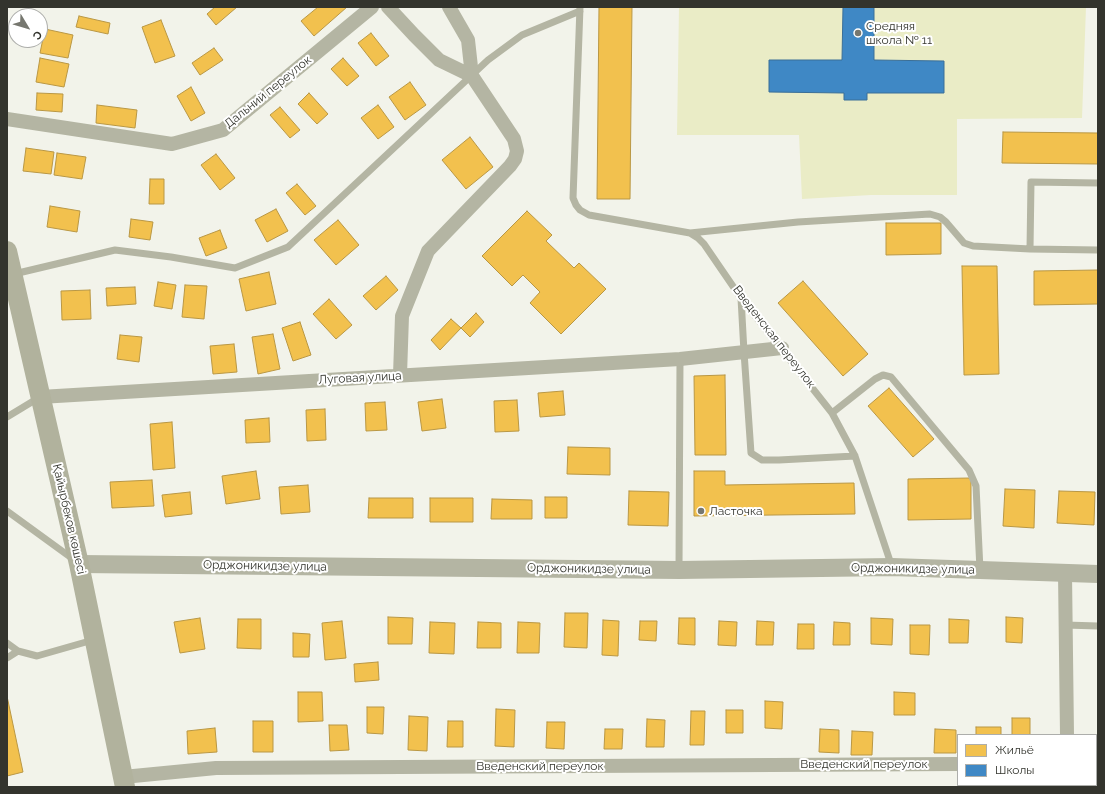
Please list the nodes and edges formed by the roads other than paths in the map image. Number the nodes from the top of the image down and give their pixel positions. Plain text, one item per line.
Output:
1 (372, 7) edge
2 (388, 7) edge
3 (449, 7) edge
4 (580, 9) edge
5 (472, 76) junction
6 (7, 119) edge
7 (1098, 183) edge
8 (690, 233) junction
9 (1030, 249) junction
10 (1098, 250) edge
11 (7, 251) edge
12 (10, 275) edge
13 (741, 298) junction
14 (782, 348) junction
15 (744, 352) junction
16 (680, 359) junction
17 (400, 376) junction
18 (40, 397) junction
19 (832, 413) junction
20 (7, 417) edge
21 (855, 456) junction
22 (7, 511) edge
23 (80, 564) junction
24 (892, 567) junction
25 (679, 570) junction
26 (980, 570) junction
27 (1065, 573) junction
28 (1098, 574) edge
29 (1065, 625) junction
30 (1098, 626) edge
31 (95, 640) junction
32 (7, 643) edge
33 (18, 651) junction
34 (7, 658) edge
35 (1066, 734) edge
36 (957, 764) edge
37 (124, 782) edge

1 - 6 street, Дальний переулок
2 - 5 street
3 - 5 street
4 - 5 lane
4 - 8 lane, Введенская переулок
5 - 12 lane
5 - 17 street
7 - 9 lane
8 - 9 lane
8 - 13 lane, Введенская переулок
9 - 10 lane
11 - 12 main road, Қайырбеков көшесі
12 - 18 main road, Қайырбеков көшесі
13 - 14 lane, Введенская переулок
13 - 15 lane
14 - 15 street, Луговая улица
14 - 19 lane, Введенская переулок
15 - 16 street, Луговая улица
15 - 21 lane
16 - 17 street, Луговая улица
16 - 25 lane
17 - 18 street, Луговая улица
18 - 20 lane
18 - 23 main road, Қайырбеков көшесі
19 - 21 lane, Введенская переулок
19 - 26 lane
21 - 24 lane, Введенская переулок
22 - 23 lane
23 - 25 street, Орджоникидзе улица
23 - 31 main road, Қайырбеков көшесі
24 - 25 street, Орджоникидзе улица
24 - 26 street, Орджоникидзе улица
26 - 27 street, Орджоникидзе улица
27 - 28 street, Орджоникидзе улица
27 - 29 street
29 - 30 lane
29 - 35 street
31 - 33 lane
31 - 37 main road, Қайырбеков көшесі
32 - 33 lane
33 - 34 lane
36 - 37 street, Введенский переулок

